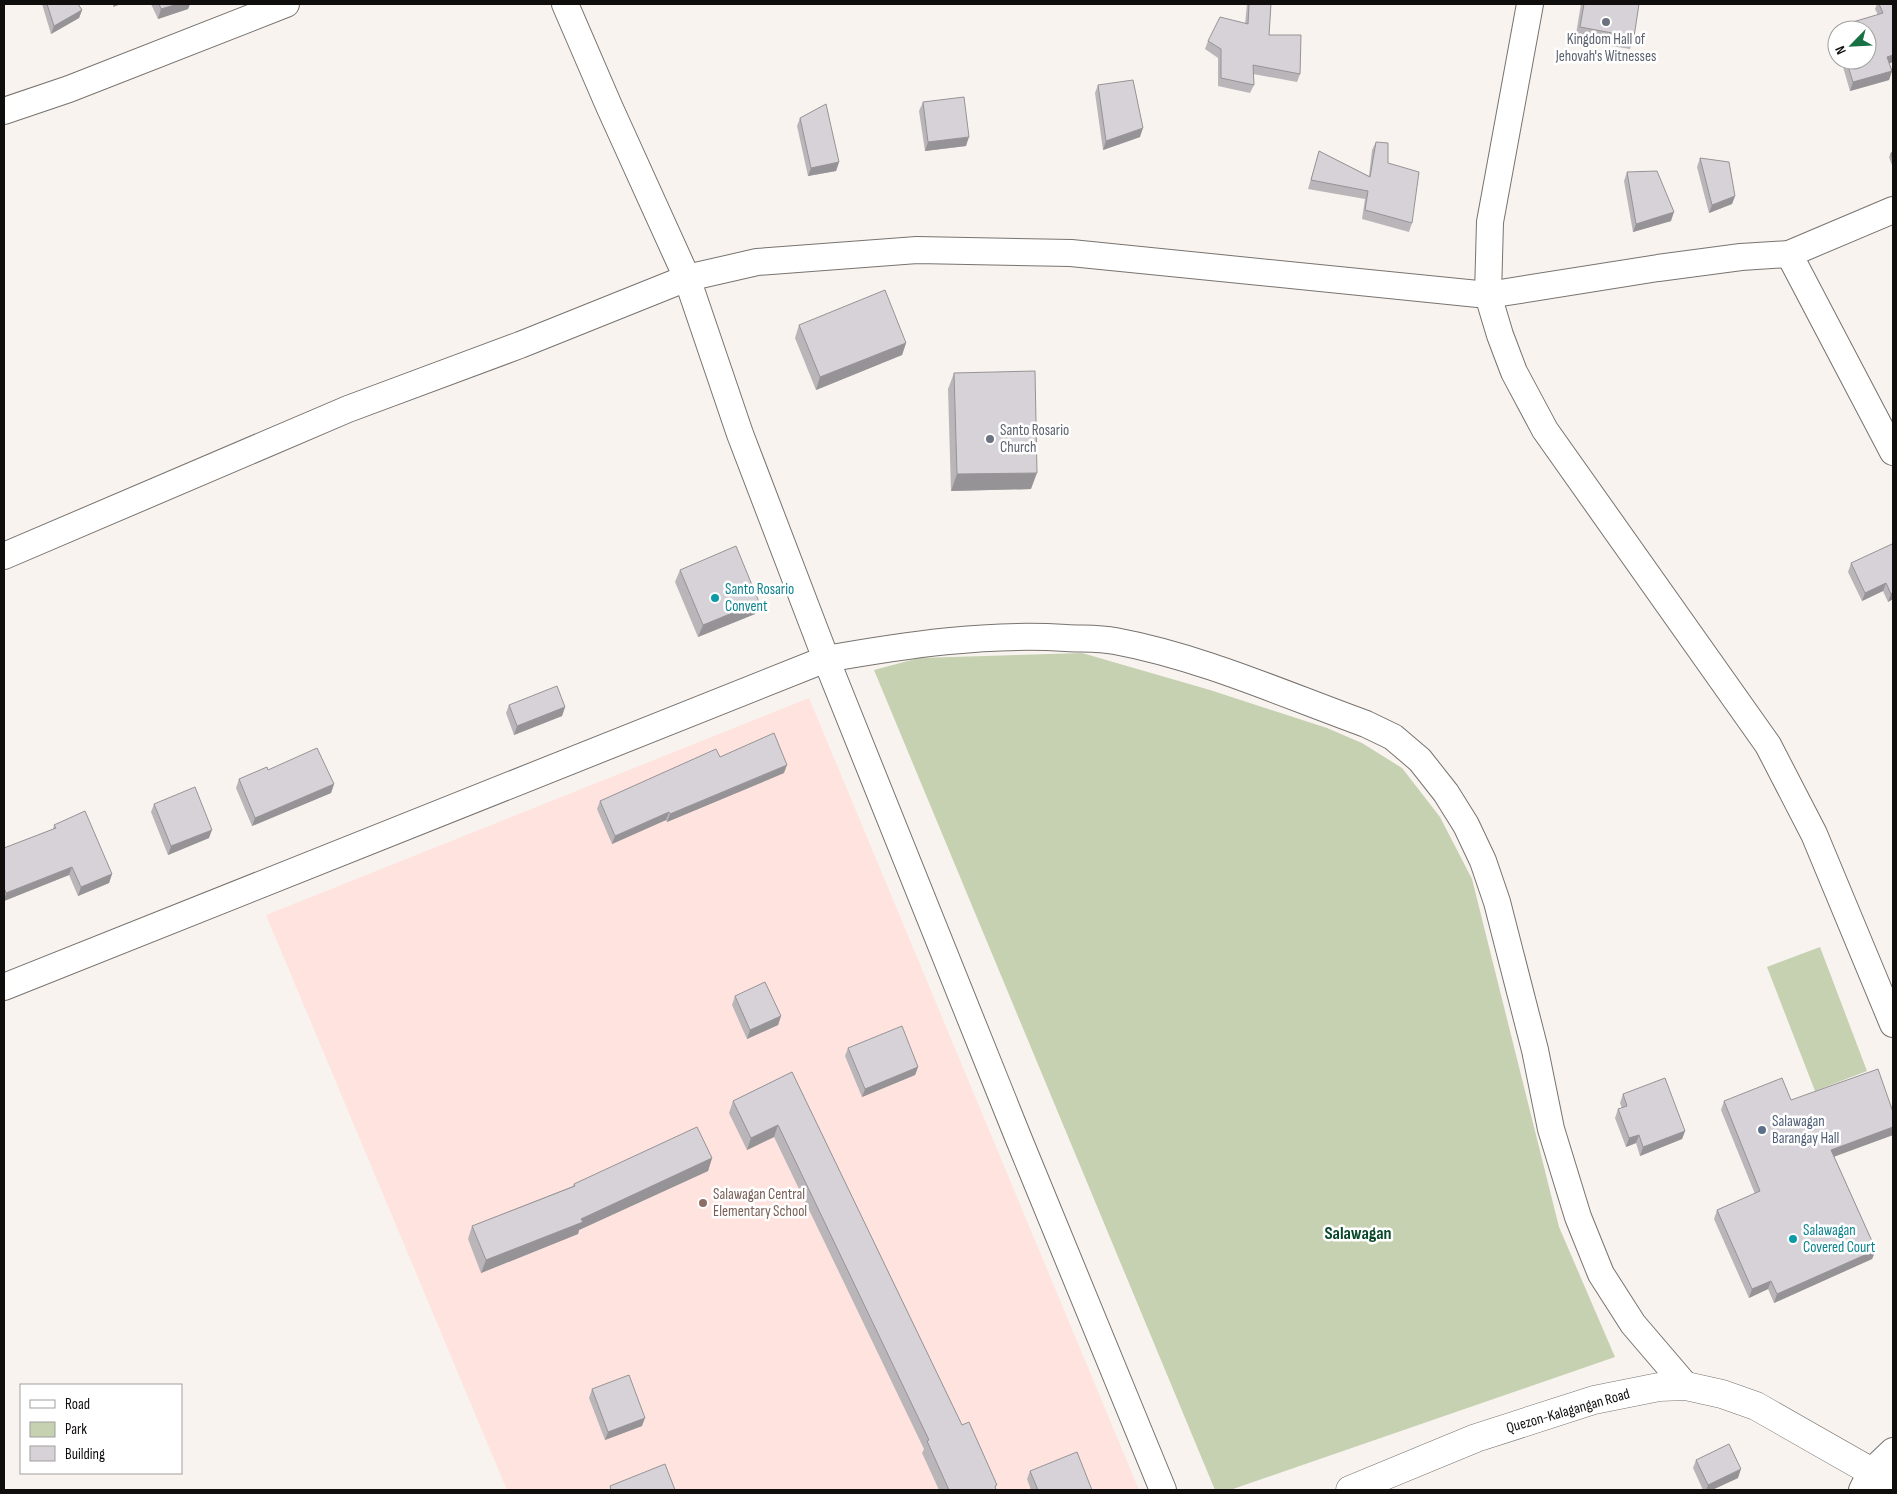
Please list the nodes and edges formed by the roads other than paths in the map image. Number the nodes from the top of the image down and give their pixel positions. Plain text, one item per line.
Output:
1 (286, 4) edge
2 (565, 4) edge
3 (1530, 4) edge
4 (4, 111) edge
5 (1893, 210) edge
6 (1789, 254) junction
7 (687, 278) junction
8 (1488, 295) junction
9 (1893, 452) edge
10 (4, 556) edge
11 (826, 659) junction
12 (4, 987) edge
13 (1893, 1024) edge
14 (1686, 1386) junction
15 (1893, 1451) edge
16 (1875, 1482) edge
17 (1163, 1490) edge
18 (1350, 1490) edge

1 - 4 street
2 - 7 street
3 - 8 street
5 - 6 street
6 - 8 street
6 - 9 street
7 - 8 street
7 - 10 street
7 - 11 street
8 - 13 street
11 - 12 street
11 - 14 street
11 - 17 street
14 - 16 main road, Quezon-Kalagangan Road
14 - 18 main road, Quezon-Kalagangan Road
15 - 16 street

